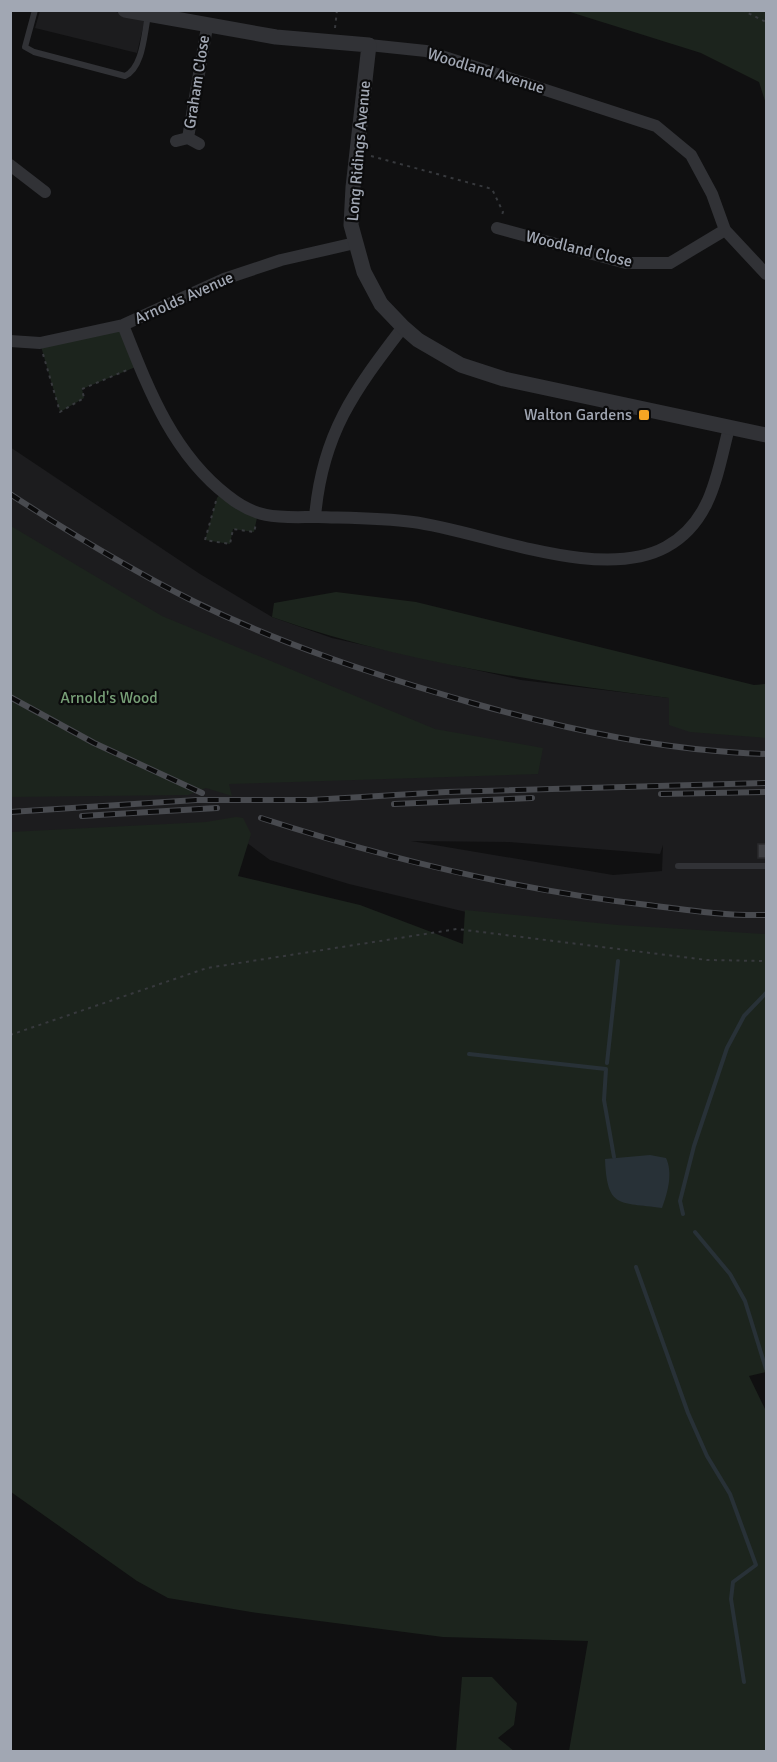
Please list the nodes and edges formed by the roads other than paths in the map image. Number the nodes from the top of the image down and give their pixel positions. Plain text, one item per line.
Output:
1 (35, 10) edge
2 (125, 10) edge
3 (148, 16) junction
4 (207, 27) junction
5 (369, 45) junction
6 (188, 141) dead end
7 (10, 165) edge
8 (45, 192) dead end
9 (497, 228) road end
10 (725, 230) junction
11 (355, 243) junction
12 (766, 274) edge
13 (123, 325) junction
14 (403, 327) junction
15 (10, 341) edge
16 (729, 428) junction
17 (766, 435) edge
18 (315, 517) junction
19 (678, 866) dead end
20 (766, 866) edge

1 - 3 lane
2 - 3 street, Woodland Avenue
3 - 4 street, Woodland Avenue
4 - 5 street, Woodland Avenue
4 - 6 street, Graham Close
5 - 10 street, Woodland Avenue
5 - 11 street, Long Ridings Avenue
7 - 8 street
9 - 10 street, Woodland Close
10 - 12 street, Woodland Avenue
11 - 13 street, Arnolds Avenue
11 - 14 street, Long Ridings Avenue
13 - 15 street, Arnolds Avenue
13 - 18 street
14 - 16 street, Long Ridings Avenue
14 - 18 street
16 - 17 street, Long Ridings Avenue
16 - 18 street
19 - 20 lane

